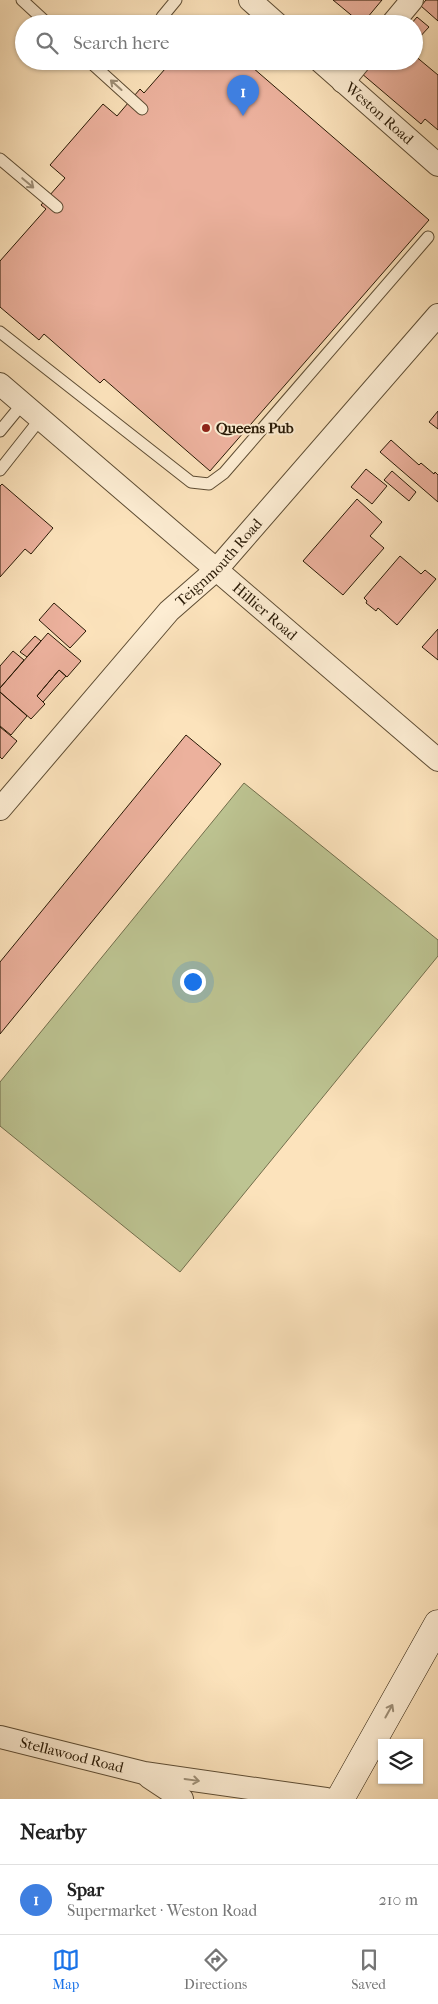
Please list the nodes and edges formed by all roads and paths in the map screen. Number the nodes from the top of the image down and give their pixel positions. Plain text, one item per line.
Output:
1 (22, 0) edge
2 (176, 0) edge
3 (250, 0) edge
4 (412, 0) edge
5 (38, 15) edge
6 (164, 15) edge
7 (267, 15) edge
8 (400, 15) edge
9 (99, 70) edge
10 (329, 70) edge
11 (352, 70) edge
12 (342, 82) junction
13 (142, 109) dead end
14 (0, 159) edge
15 (438, 165) edge
16 (57, 207) dead end
17 (428, 236) dead end
18 (438, 315) edge
19 (0, 332) edge
20 (0, 384) edge
21 (23, 403) junction
22 (40, 418) junction
23 (0, 431) edge
24 (0, 470) edge
25 (217, 569) junction
26 (438, 760) edge
27 (0, 809) edge
28 (438, 1624) edge
29 (0, 1738) edge
30 (144, 1773) junction
31 (182, 1799) edge
32 (326, 1799) edge
33 (340, 1799) edge

1 - 5 lane
2 - 6 lane
3 - 7 street
4 - 8 street
13 -> 9 lane
10 - 12 street, Weston Road
11 - 12 street
12 - 15 street, Weston Road
14 -> 16 lane
17 - 19 lane
18 - 25 street, Teignmouth Road
20 - 21 street, Hillier Road
21 - 22 street, Hillier Road
21 - 23 lane
22 - 24 lane
22 - 25 street, Hillier Road
25 - 26 street, Hillier Road
25 - 27 street, Teignmouth Road
33 -> 28 main road
29 - 30 street, Stellawood Road
30 - 31 street, Stellawood Road
30 -> 32 street, Stellawood Road

